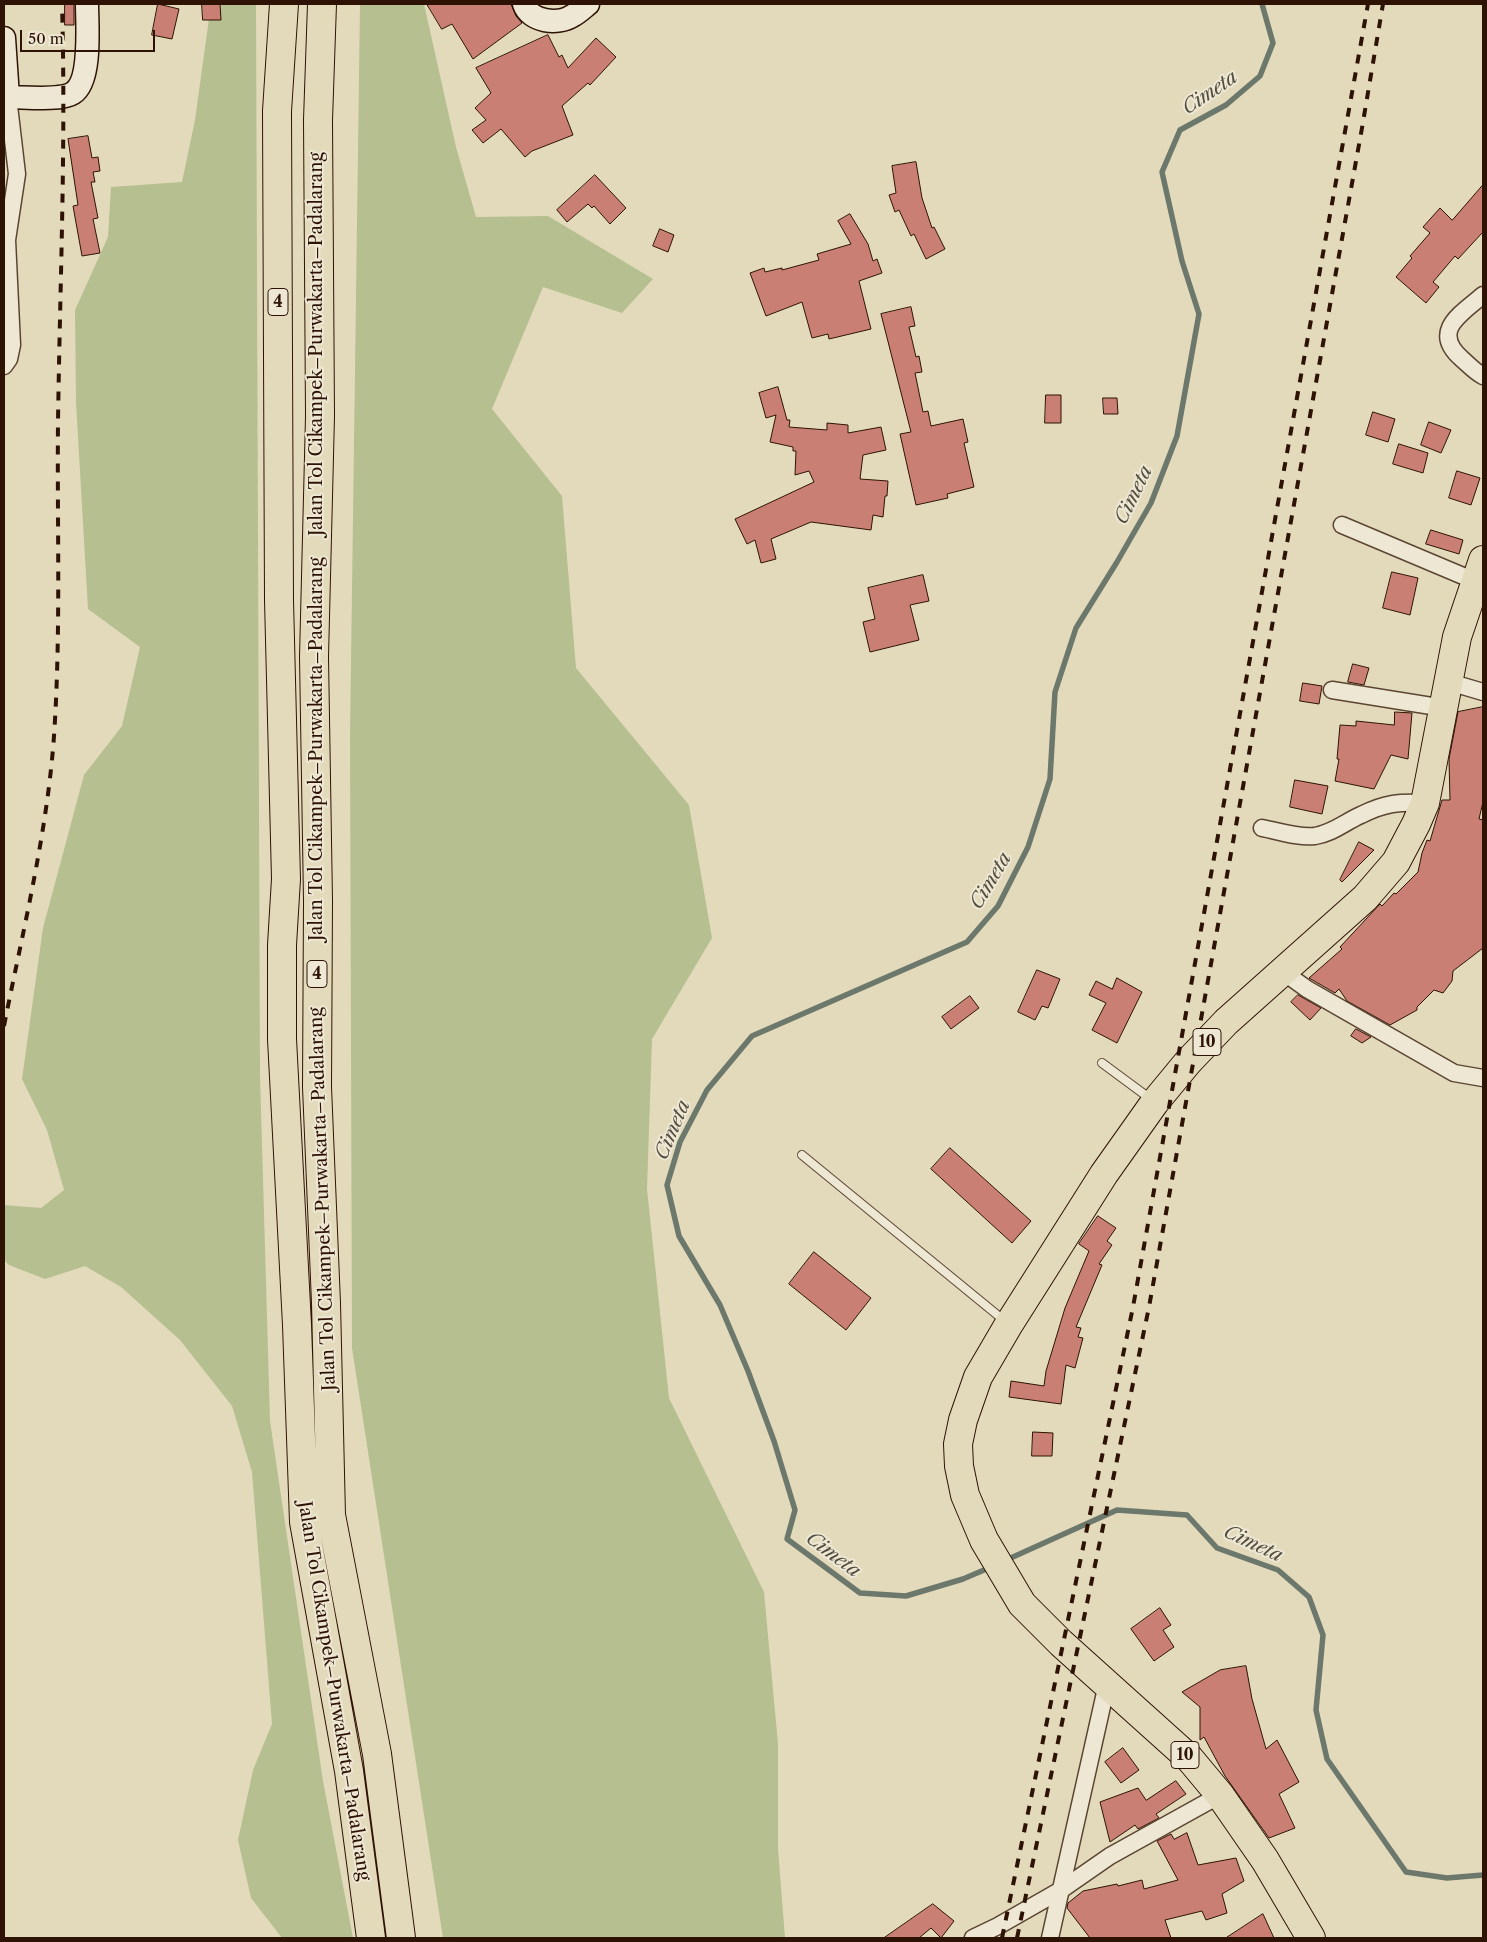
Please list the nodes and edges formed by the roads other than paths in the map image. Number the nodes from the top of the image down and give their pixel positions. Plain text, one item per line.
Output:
1 (87, 4) edge
2 (284, 4) edge
3 (322, 4) edge
4 (524, 4) edge
5 (588, 4) edge
6 (4, 38) edge
7 (8, 97) junction
8 (1483, 295) edge
9 (4, 366) edge
10 (1483, 376) edge
11 (1342, 525) dead end
12 (1479, 571) edge
13 (1449, 682) junction
14 (1332, 690) dead end
15 (1483, 692) edge
16 (1444, 708) junction
17 (1425, 804) junction
18 (1262, 828) dead end
19 (1282, 971) junction
20 (1102, 1063) dead end
21 (1483, 1078) edge
22 (1155, 1102) junction
23 (802, 1155) dead end
24 (1009, 1324) junction
25 (1107, 1684) junction
26 (1220, 1795) junction
27 (1061, 1890) junction
28 (371, 1938) edge
29 (401, 1938) edge
30 (973, 1938) edge
31 (1050, 1938) edge
32 (1312, 1938) edge

1 - 7 street
2 - 28 highway, Jalan Tol Cikampek–Purwakarta–Padalarang / 4
3 - 29 highway, Jalan Tol Cikampek–Purwakarta–Padalarang / 4
4 - 5 street
6 - 7 street
7 - 9 street
8 - 10 street
11 - 12 street
12 - 13 highway, 10
13 - 15 street
13 - 16 highway, 10
14 - 16 street
16 - 17 highway, 10
17 - 18 street
17 - 19 highway, 10
19 - 21 street
19 - 22 highway, 10
20 - 22 lane
22 - 24 highway, 10
23 - 24 lane
24 - 25 highway, 10
25 - 26 highway, 10
25 - 27 street
26 - 27 street
26 - 32 highway, 10
27 - 30 street
27 - 31 street

